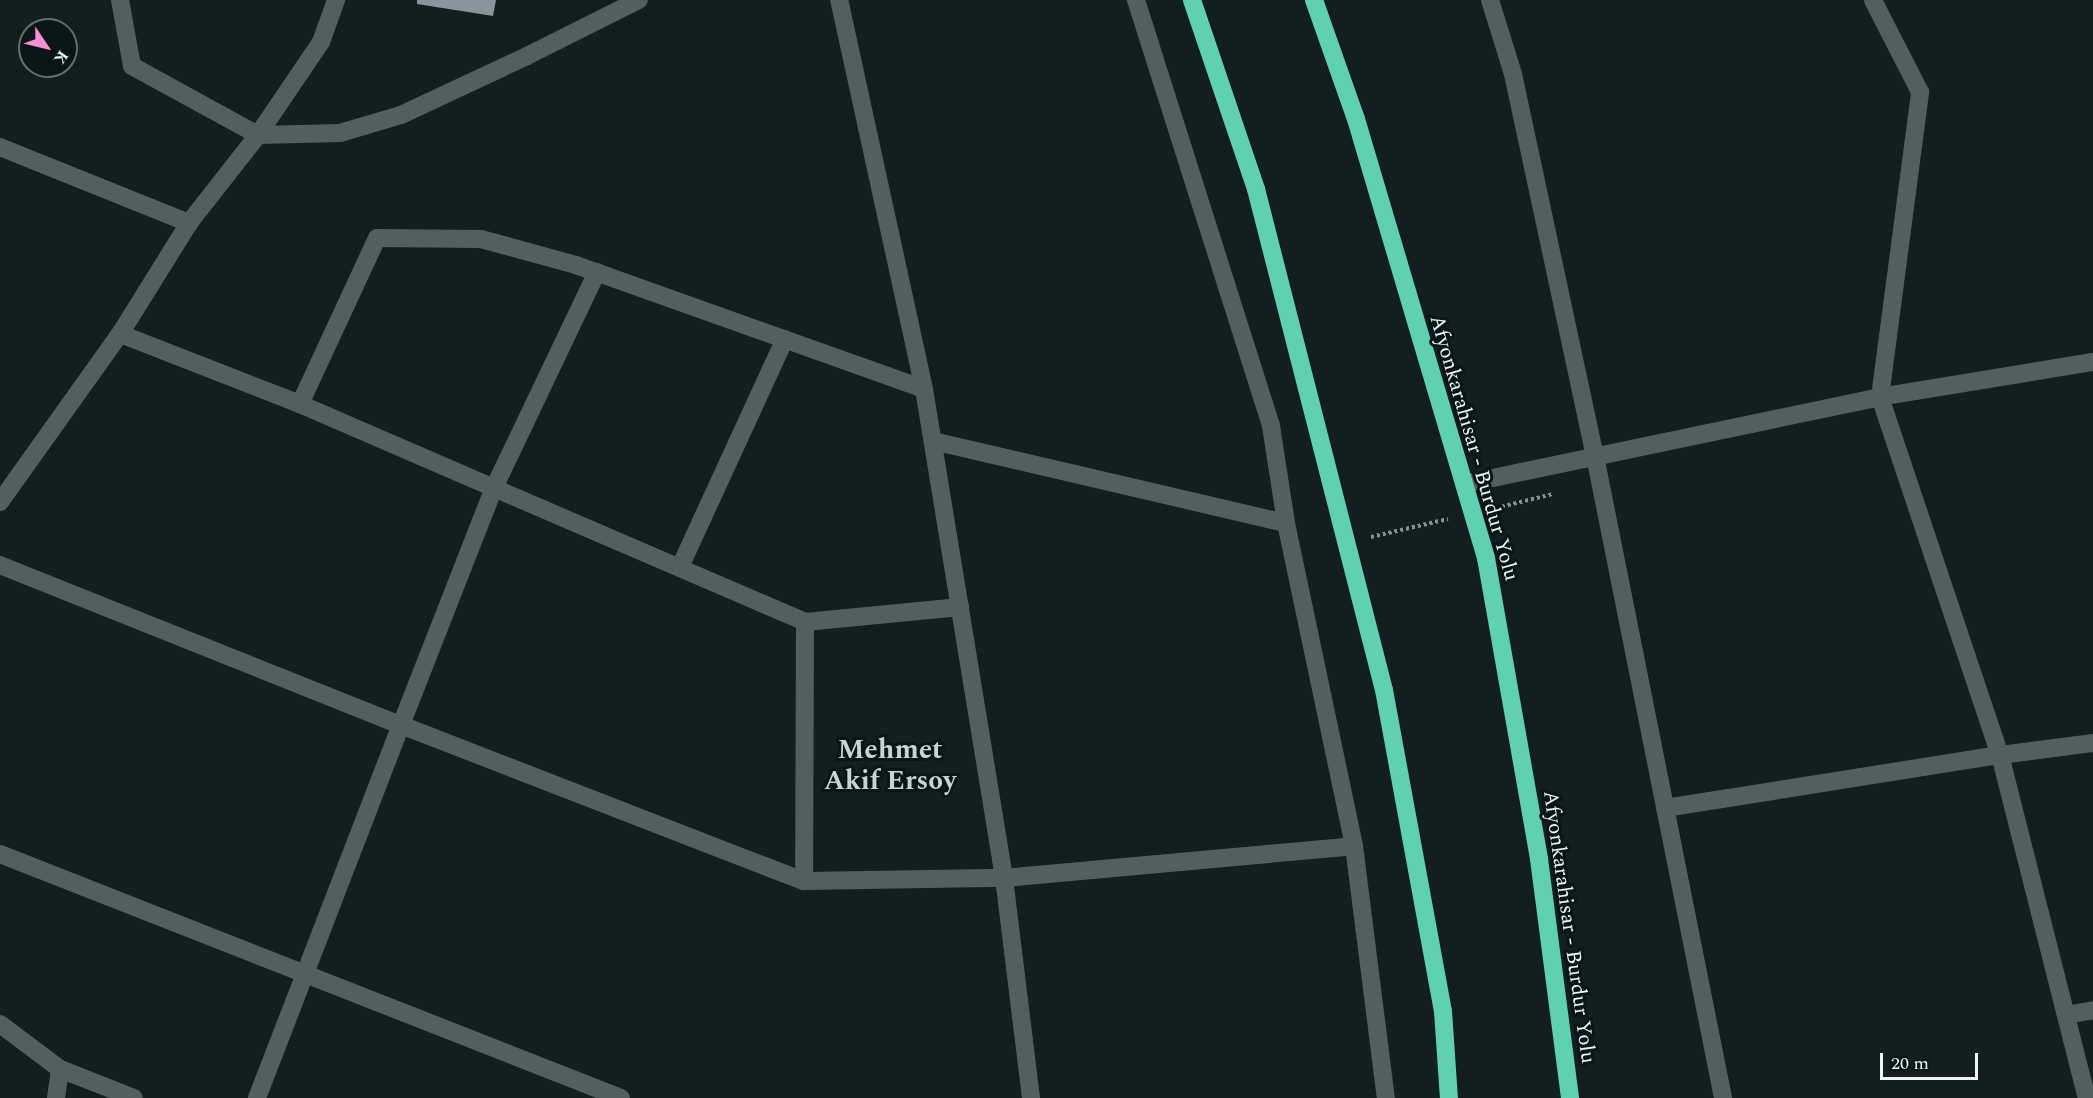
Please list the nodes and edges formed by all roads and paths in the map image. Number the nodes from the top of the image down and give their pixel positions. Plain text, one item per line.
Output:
1 (120, 0) edge
2 (336, 0) edge
3 (639, 0) edge
4 (839, 0) edge
5 (1136, 0) edge
6 (1192, 0) edge
7 (1314, 0) edge
8 (1490, 0) edge
9 (1873, 0) edge
10 (258, 135) junction
11 (0, 147) edge
12 (189, 224) junction
13 (597, 272) junction
14 (120, 334) junction
15 (785, 339) junction
16 (2093, 362) edge
17 (924, 389) junction
18 (1880, 397) junction
19 (300, 405) junction
20 (933, 441) junction
21 (1595, 456) junction
22 (1464, 484) junction
23 (494, 488) junction
24 (1561, 493) dead end
25 (0, 502) edge
26 (1494, 508) dead end
27 (1449, 519) dead end
28 (1286, 523) junction
29 (1360, 540) dead end
30 (0, 565) edge
31 (680, 567) junction
32 (960, 607) junction
33 (806, 622) junction
34 (401, 725) junction
35 (2093, 743) edge
36 (2000, 755) junction
37 (1665, 808) junction
38 (1354, 846) junction
39 (0, 854) edge
40 (1004, 878) junction
41 (804, 881) junction
42 (303, 973) junction
43 (2093, 1010) edge
44 (2066, 1015) junction
45 (0, 1024) edge
46 (60, 1069) junction
47 (56, 1098) edge
48 (134, 1098) edge
49 (257, 1098) edge
50 (621, 1098) edge
51 (1030, 1098) edge
52 (1386, 1098) edge
53 (1449, 1098) edge
54 (1570, 1098) edge
55 (1723, 1098) edge
56 (2086, 1098) edge

1 - 10 street
2 - 10 street
3 - 10 street
4 - 17 street
5 - 28 street
6 - 53 highway
7 - 22 highway, Afyonkarahisar - Burdur Yolu
8 - 21 street
9 - 18 street
10 - 12 street
11 - 12 street
12 - 14 street
13 - 15 street
13 - 19 street
13 - 23 street
14 - 19 street
14 - 25 street
15 - 17 street
15 - 31 street
16 - 18 street
17 - 20 street
18 - 21 street
18 - 36 street
19 - 23 street
20 - 28 street
20 - 32 street
21 - 22 street
21 - 37 street
22 - 54 highway, Afyonkarahisar - Burdur Yolu
23 - 31 street
23 - 34 street
24 - 26 path
27 - 29 path
28 - 38 street
30 - 34 street
31 - 33 street
32 - 33 street
32 - 40 street
33 - 41 street
34 - 41 street
34 - 42 street
35 - 36 street
36 - 37 street
36 - 44 street
37 - 55 street
38 - 40 street
38 - 52 street
39 - 42 street
40 - 41 street
40 - 51 street
42 - 49 street
42 - 50 street
43 - 44 street
44 - 56 street
45 - 46 street
46 - 47 street
46 - 48 street

